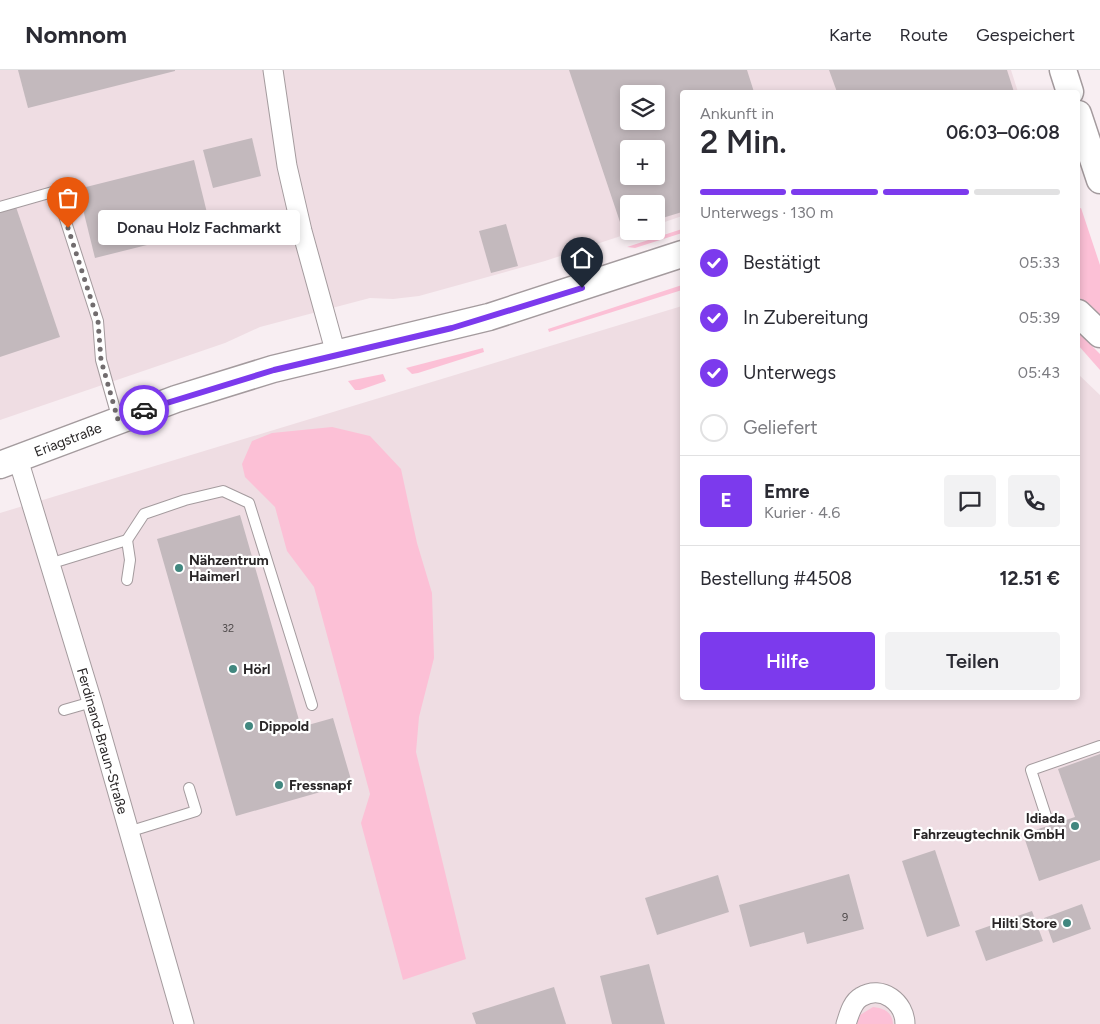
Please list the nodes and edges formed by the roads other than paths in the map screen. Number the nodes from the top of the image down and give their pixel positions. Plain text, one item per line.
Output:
1 (273, 70) edge
2 (1063, 70) edge
3 (1069, 90) edge
4 (1080, 125) edge
5 (1100, 180) edge
6 (0, 207) edge
7 (680, 255) edge
8 (1080, 315) edge
9 (1100, 334) edge
10 (336, 354) junction
11 (118, 420) junction
12 (9, 462) edge
13 (127, 540) junction
14 (49, 564) junction
15 (127, 580) dead end
16 (92, 702) junction
17 (312, 705) dead end
18 (64, 710) dead end
19 (1100, 746) edge
20 (189, 788) dead end
21 (1046, 816) dead end
22 (128, 832) junction
23 (184, 1024) edge
24 (846, 1024) edge
25 (905, 1024) edge

1 - 10 street
2 - 3 street
4 - 5 street
6 - 11 lane
7 - 10 street, Eriagstraße
8 - 9 street
10 - 11 street, Eriagstraße
11 - 12 street, Eriagstraße
12 - 14 street, Ferdinand-Braun-Straße
13 - 14 lane
13 - 15 lane
13 - 17 lane
14 - 16 street, Ferdinand-Braun-Straße
16 - 18 lane
16 - 22 street, Ferdinand-Braun-Straße
19 - 21 lane
20 - 22 lane
22 - 23 street, Ferdinand-Braun-Straße
24 - 25 street

